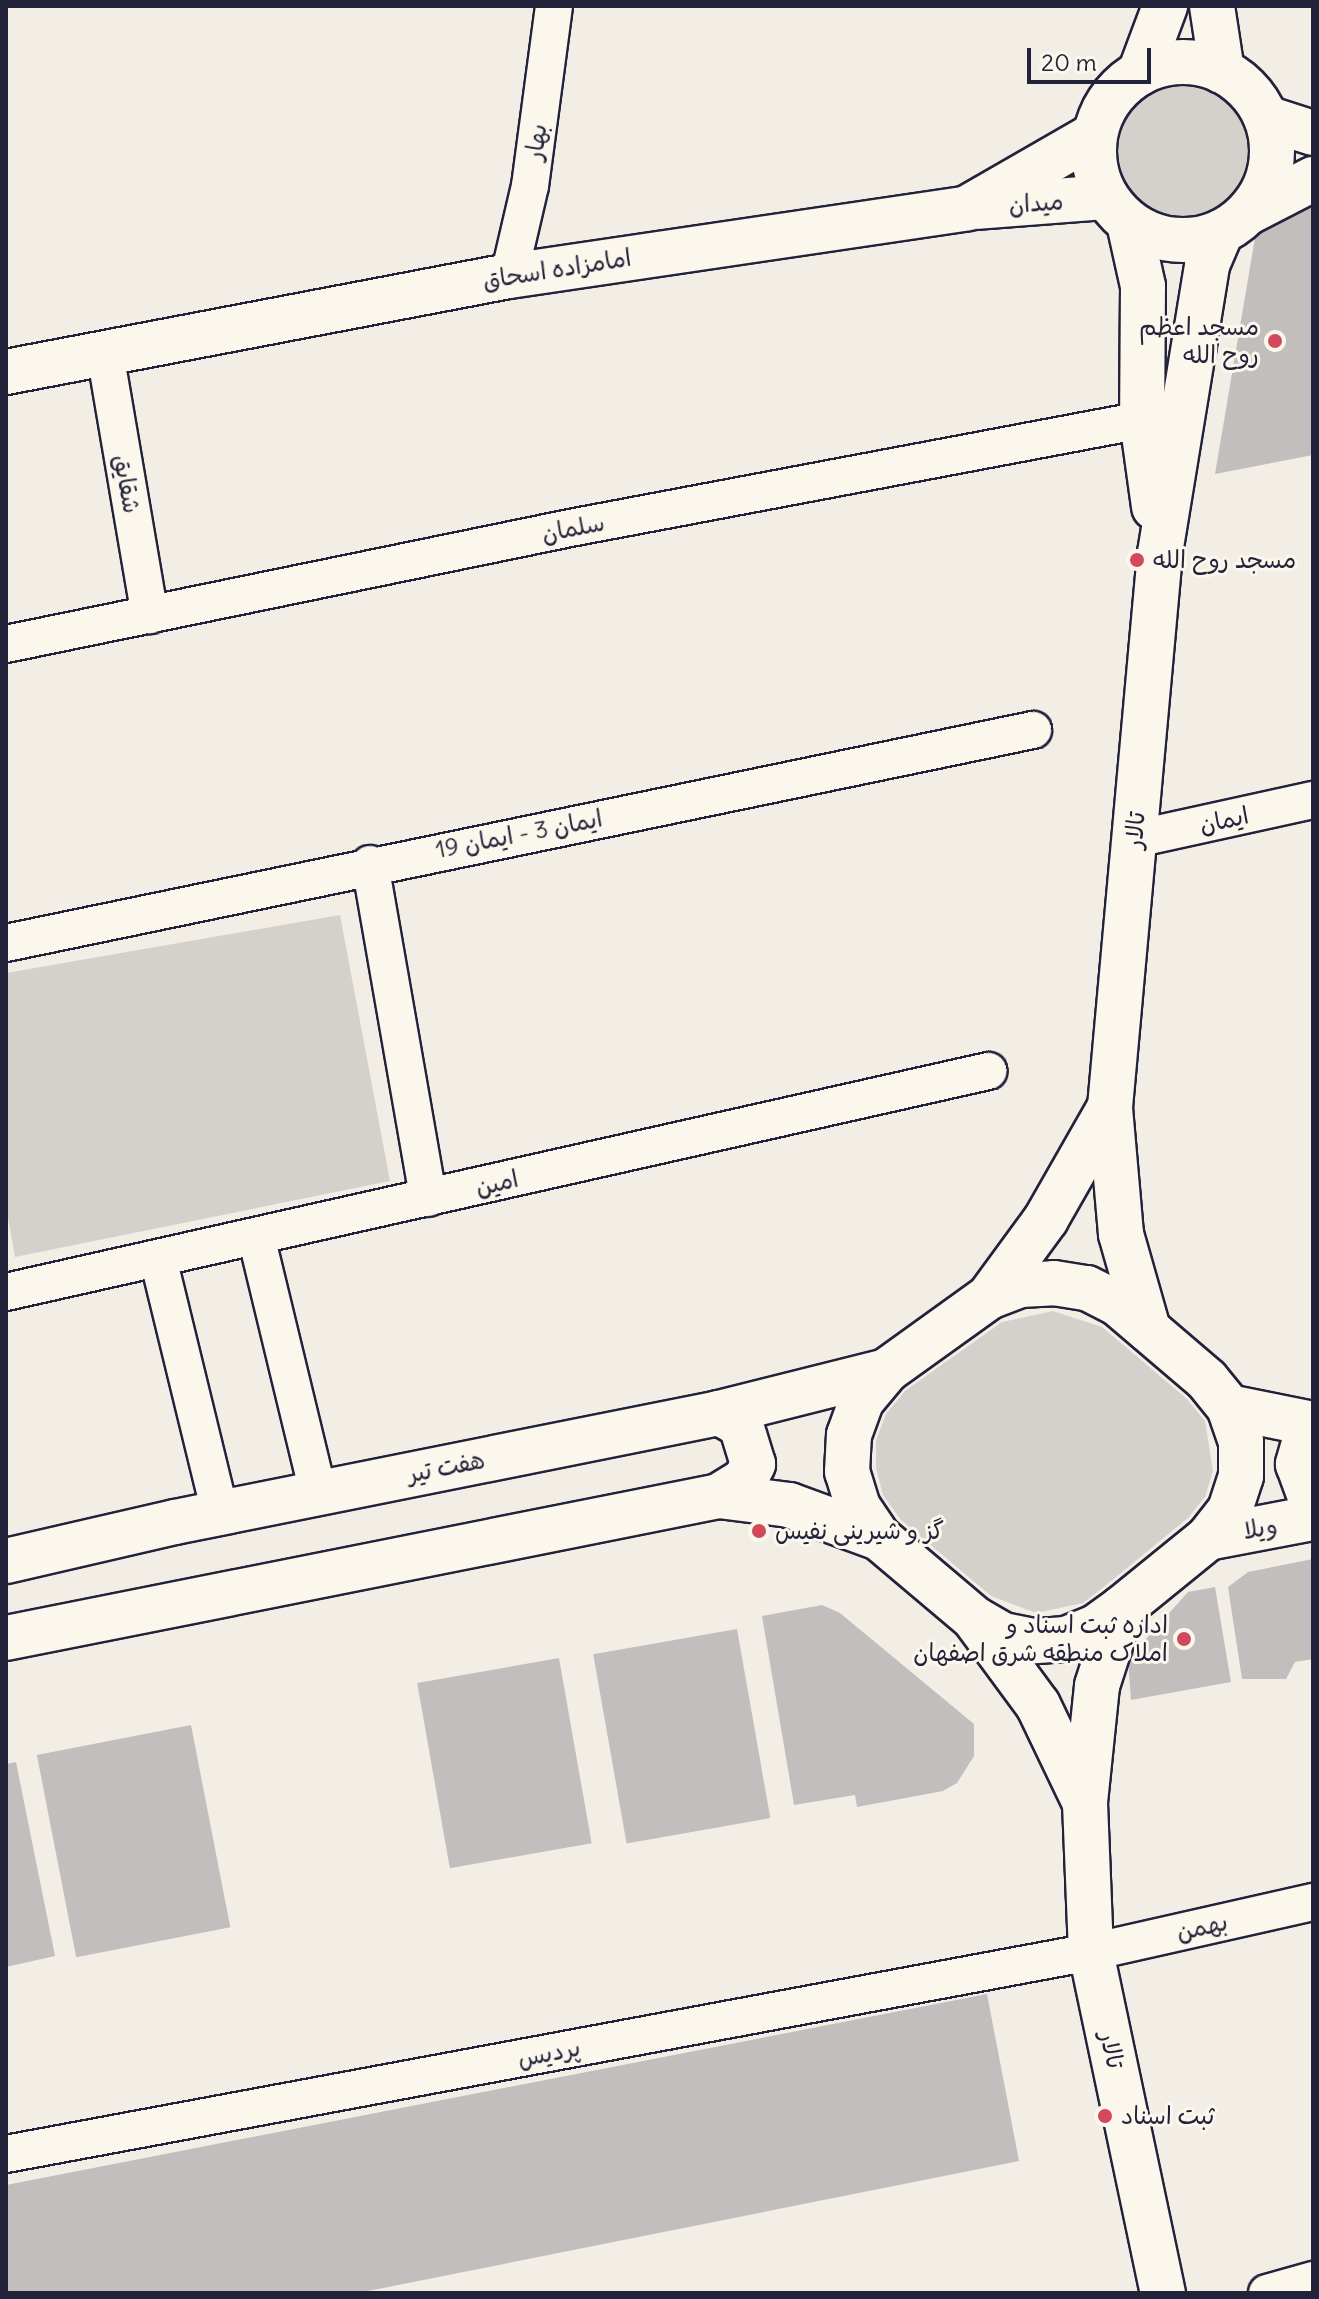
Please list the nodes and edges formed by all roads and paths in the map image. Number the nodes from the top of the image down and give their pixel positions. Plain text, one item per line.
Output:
1 (554, 6) edge
2 (1165, 6) edge
3 (1212, 6) edge
4 (1222, 71) junction
5 (1140, 73) junction
6 (1266, 118) junction
7 (1313, 133) edge
8 (1094, 135) junction
9 (1313, 179) edge
10 (967, 208) junction
11 (1117, 210) junction
12 (1235, 222) junction
13 (509, 276) junction
14 (105, 353) junction
15 (6, 372) edge
16 (1142, 420) junction
17 (1160, 553) junction
18 (150, 615) junction
19 (6, 644) edge
20 (1033, 730) dead end
21 (1313, 800) edge
22 (1135, 839) junction
23 (370, 864) junction
24 (6, 943) edge
25 (988, 1071) dead end
26 (1110, 1107) junction
27 (428, 1198) junction
28 (256, 1236) junction
29 (158, 1258) junction
30 (6, 1292) edge
31 (989, 1297) junction
32 (1148, 1329) junction
33 (886, 1371) junction
34 (1229, 1407) junction
35 (719, 1413) junction
36 (1311, 1424) edge
37 (318, 1493) junction
38 (719, 1496) junction
39 (1313, 1505) edge
40 (220, 1513) junction
41 (1313, 1518) edge
42 (879, 1538) junction
43 (1208, 1538) junction
44 (6, 1561) edge
45 (1122, 1608) junction
46 (975, 1619) junction
47 (6, 1638) edge
48 (1085, 1803) junction
49 (1313, 1902) edge
50 (1091, 1952) junction
51 (6, 2154) edge
52 (1313, 2280) edge
53 (1163, 2293) edge
54 (1267, 2293) edge

1 - 13 street, بهار
2 - 5 street
3 - 4 street
4 - 5 street
4 - 6 street
5 - 8 street
6 - 7 street
6 - 12 street
8 - 10 street, امامزاده اسحاق
8 - 11 street
9 - 12 street
10 - 11 street, میدان
10 - 13 street, امامزاده اسحاق
11 - 12 street, میدان
11 - 16 street, تالار
12 - 17 street, تالار
13 - 14 street, امامزاده اسحاق
14 - 15 street, امامزاده اسحاق
14 - 18 street, شقایق
16 - 17 street, تالار
16 - 18 street, سلمان
17 - 22 street, تالار
18 - 19 street, سلمان
20 - 23 street, ایمان 3 - ایمان 19
21 - 22 street, ایمان
22 - 26 street, تالار
23 - 24 street, ایمان 3 - ایمان 19
23 - 27 street
25 - 27 street, امین
26 - 31 street, تالار
26 - 32 street, تالار
27 - 28 street, امین
28 - 29 street, امین
28 - 37 street
29 - 30 street, امین
29 - 40 street
31 - 32 street
31 - 33 street
32 - 34 street
33 - 35 street, هفت تیر
33 - 42 street
34 - 36 street
34 - 43 street
35 - 37 street, هفت تیر
35 - 38 street
36 - 39 street
37 - 40 street, هفت تیر
38 - 42 street
38 - 47 street
40 - 44 street, هفت تیر
41 - 43 street, ویلا
42 - 46 street
43 - 45 street
45 - 46 street
45 - 48 street, تالار
46 - 48 street, تالار
48 - 50 street, تالار
49 - 50 street, بهمن
50 - 51 street, پردیس
50 - 53 street, تالار
52 - 54 street

